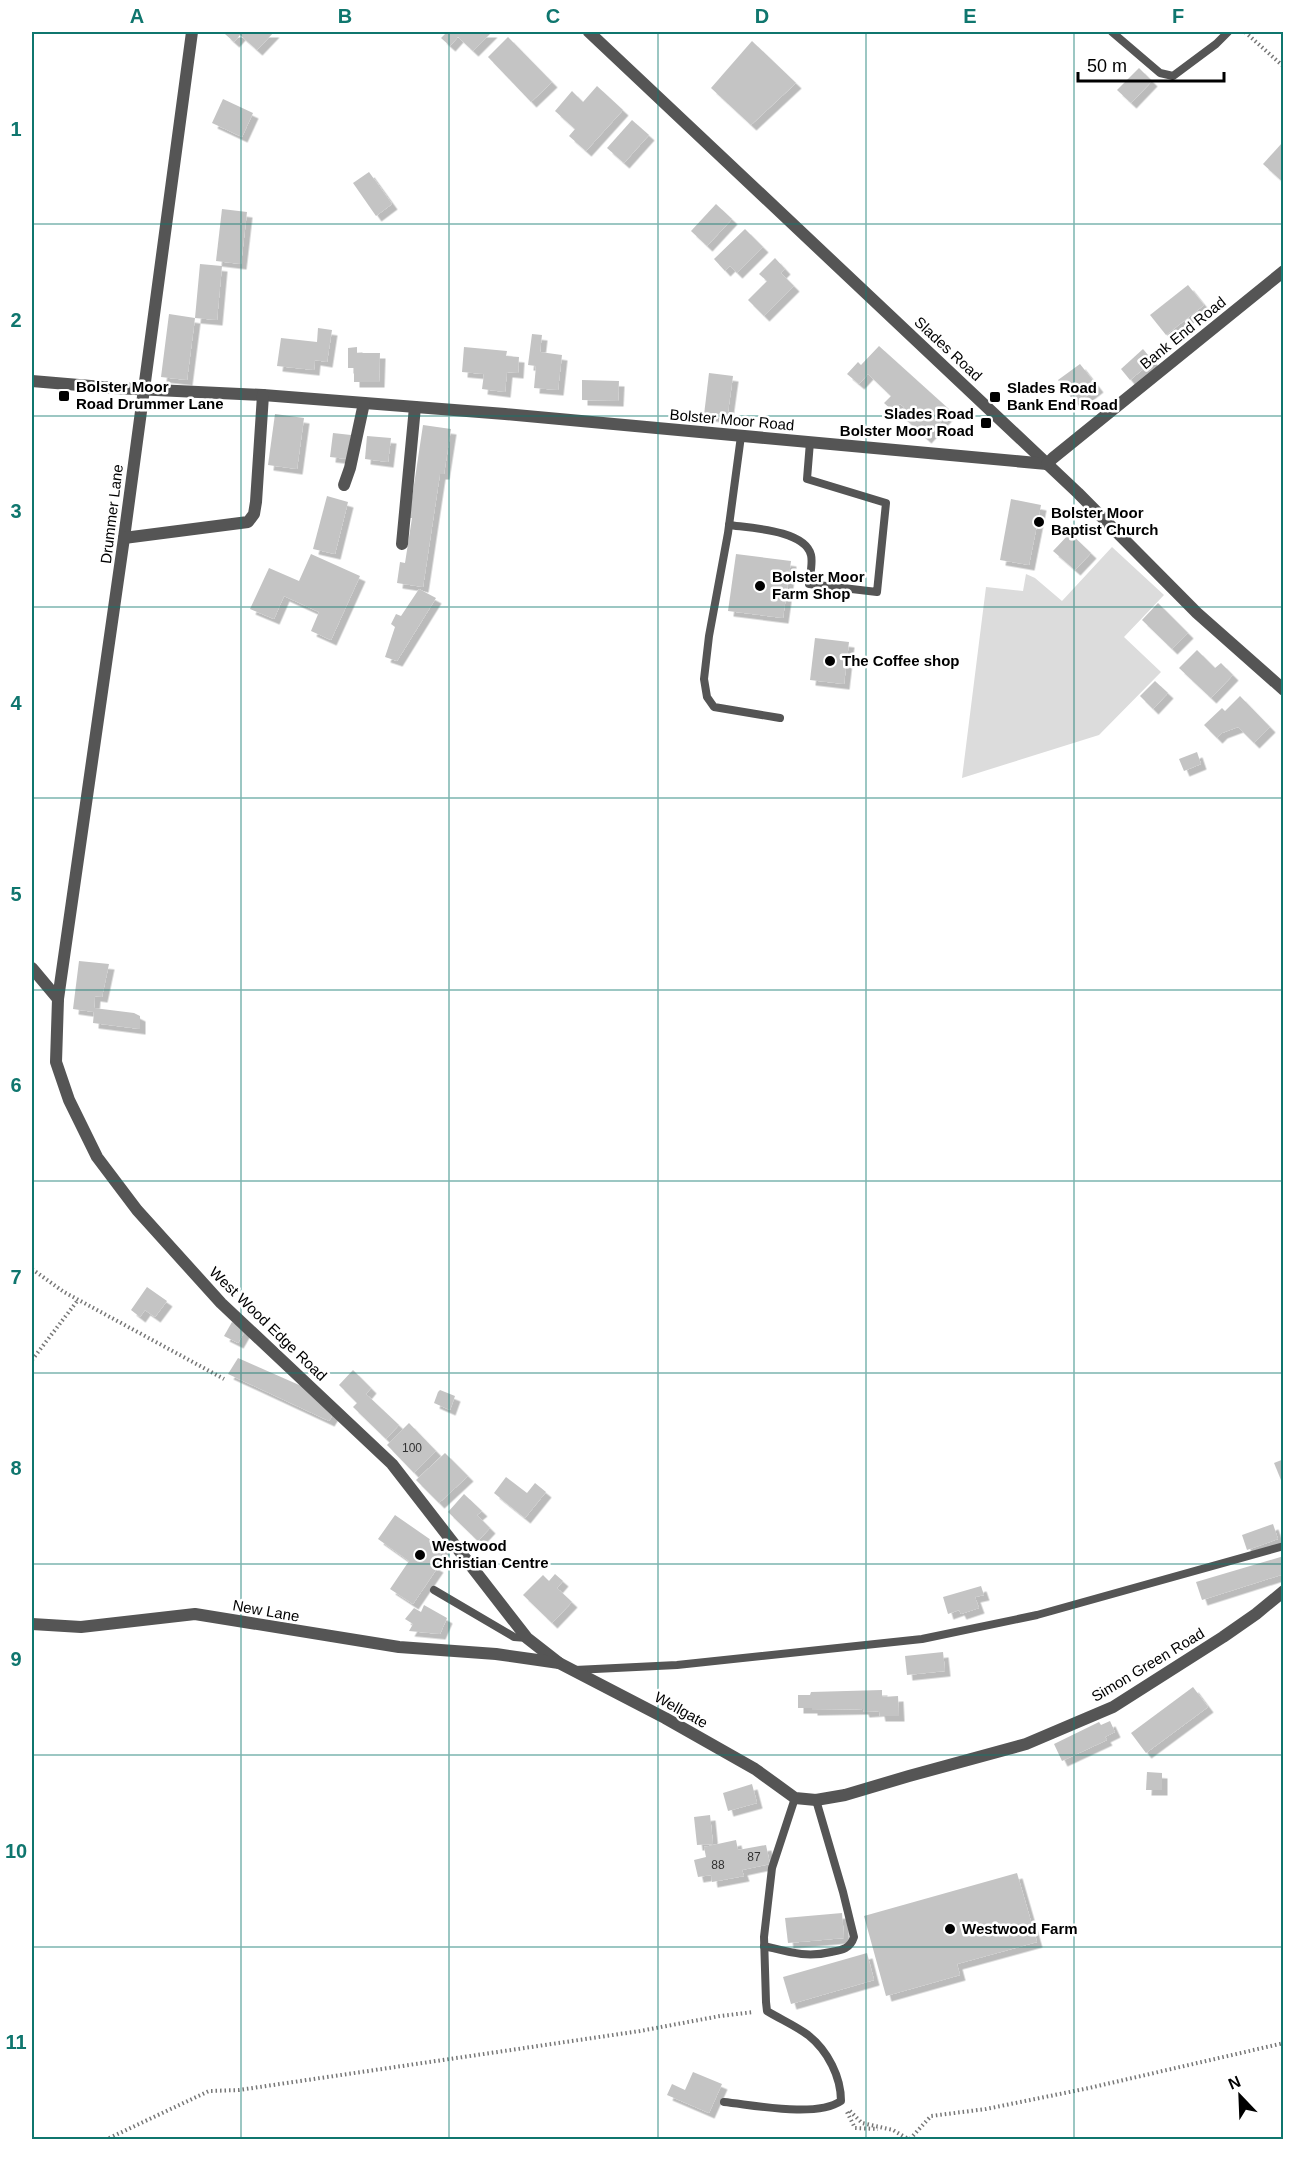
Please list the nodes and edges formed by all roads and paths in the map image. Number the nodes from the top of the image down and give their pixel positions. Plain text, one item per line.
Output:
1 (192, 32) edge
2 (590, 32) edge
3 (1112, 32) edge
4 (1228, 32) edge
5 (1245, 32) edge
6 (1284, 67) edge
7 (1284, 271) edge
8 (32, 381) edge
9 (144, 388) junction
10 (262, 395) junction
11 (364, 404) junction
12 (415, 407) junction
13 (741, 436) junction
14 (810, 442) junction
15 (1047, 464) junction
16 (344, 485) dead end
17 (729, 525) junction
18 (124, 538) junction
19 (402, 544) dead end
20 (1284, 690) edge
21 (780, 718) dead end
22 (32, 968) edge
23 (58, 999) junction
24 (32, 1269) edge
25 (78, 1300) junction
26 (32, 1360) edge
27 (224, 1379) dead end
28 (1284, 1546) edge
29 (434, 1590) dead end
30 (1284, 1591) edge
31 (32, 1624) edge
32 (528, 1638) junction
33 (496, 1654) joint
34 (559, 1663) junction
35 (572, 1670) junction
36 (795, 1798) junction
37 (816, 1800) junction
38 (764, 1946) junction
39 (767, 2011) junction
40 (1284, 2043) edge
41 (724, 2102) dead end
42 (841, 2102) junction
43 (893, 2130) junction
44 (105, 2139) edge
45 (910, 2139) edge

1 - 9 street, Drummer Lane
2 - 15 street, Slades Road
3 - 4 lane
5 - 6 path
7 - 15 street, Bank End Road
8 - 9 street, Bolster Moor Road
9 - 10 street, Bolster Moor Road
9 - 18 street, Drummer Lane
10 - 11 street, Bolster Moor Road
10 - 18 street
11 - 12 street, Bolster Moor Road
11 - 16 street
12 - 13 street, Bolster Moor Road
12 - 19 street
13 - 14 street, Bolster Moor Road
13 - 17 lane
14 - 15 street, Bolster Moor Road
14 - 17 lane
15 - 20 street, Slades Road
17 - 21 lane
18 - 23 street, Drummer Lane
22 - 23 street
23 - 32 street, West Wood Edge Road
24 - 25 path
25 - 26 path
25 - 27 path
28 - 35 lane
29 - 32 lane
30 - 37 street, Simon Green Road
31 - 33 street, New Lane
32 - 34 street, West Wood Edge Road
33 - 34 street, Wellgate
34 - 35 street, Wellgate
35 - 36 street, Wellgate
36 - 37 street
36 - 38 lane
37 - 38 lane
38 - 39 lane
39 - 42 lane
39 - 44 path
40 - 45 path
41 - 42 lane
42 - 43 path
42 - 43 path
43 - 45 path

